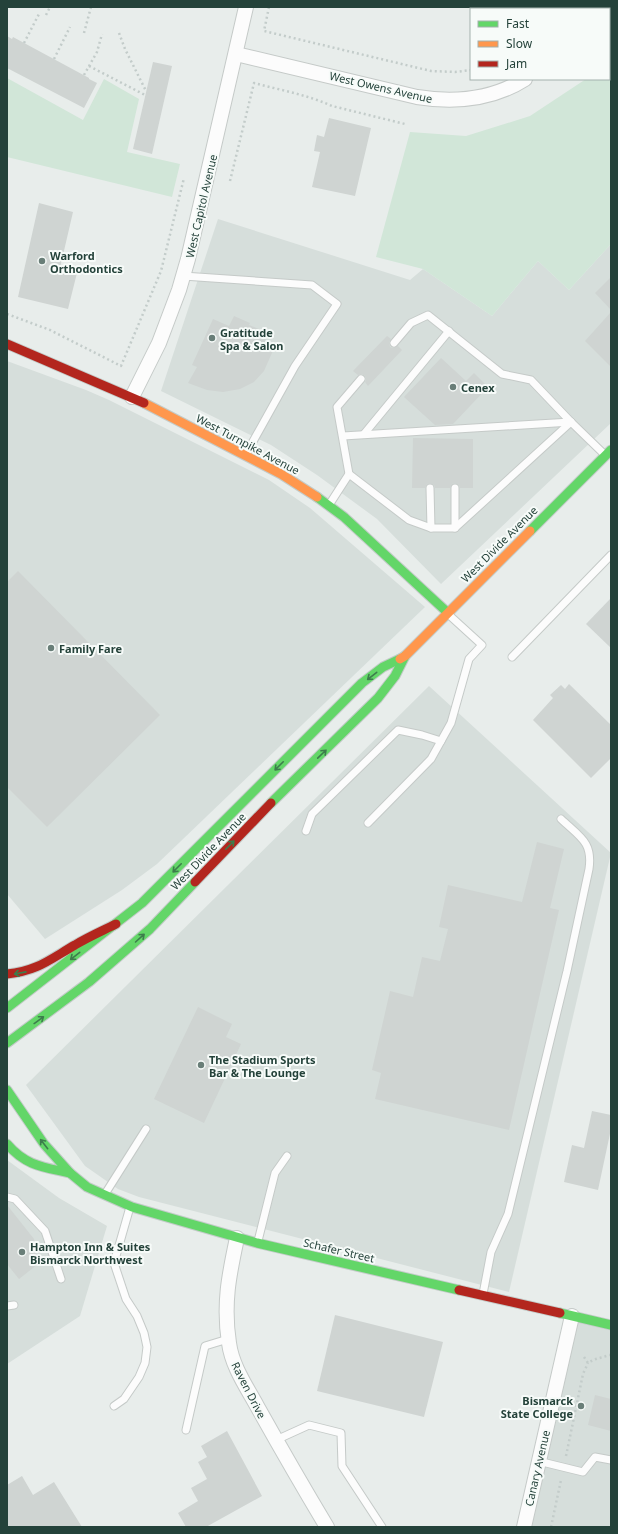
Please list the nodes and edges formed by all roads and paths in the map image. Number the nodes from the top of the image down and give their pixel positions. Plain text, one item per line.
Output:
1 (50, 7) edge
2 (91, 7) edge
3 (246, 7) edge
4 (269, 7) edge
5 (40, 12) dead end
6 (46, 16) dead end
7 (70, 27) dead end
8 (84, 33) dead end
9 (119, 33) dead end
10 (102, 34) dead end
11 (24, 43) dead end
12 (236, 54) junction
13 (54, 59) dead end
14 (89, 66) junction
15 (470, 70) edge
16 (84, 75) dead end
17 (523, 80) edge
18 (146, 91) dead end
19 (145, 95) dead end
20 (405, 124) dead end
21 (184, 178) dead end
22 (230, 180) dead end
23 (183, 276) junction
24 (7, 314) edge
25 (449, 331) junction
26 (394, 343) dead end
27 (7, 344) edge
28 (361, 379) dead end
29 (132, 397) junction
30 (571, 422) junction
31 (429, 430) junction
32 (455, 430) junction
33 (364, 434) junction
34 (343, 436) junction
35 (429, 438) dead end
36 (455, 438) dead end
37 (608, 453) edge
38 (245, 456) junction
39 (349, 474) junction
40 (430, 488) dead end
41 (455, 488) dead end
42 (329, 505) junction
43 (431, 528) junction
44 (455, 528) junction
45 (611, 555) edge
46 (447, 612) junction
47 (405, 656) junction
48 (512, 656) dead end
49 (441, 741) junction
50 (561, 819) dead end
51 (368, 823) dead end
52 (306, 830) dead end
53 (116, 924) junction
54 (7, 974) edge
55 (7, 1008) edge
56 (7, 1043) edge
57 (7, 1090) edge
58 (146, 1129) dead end
59 (9, 1147) edge
60 (287, 1156) dead end
61 (70, 1173) junction
62 (105, 1195) junction
63 (7, 1198) edge
64 (130, 1206) junction
65 (237, 1238) junction
66 (257, 1243) junction
67 (61, 1279) dead end
68 (483, 1296) junction
69 (572, 1316) junction
70 (611, 1325) edge
71 (228, 1339) junction
72 (611, 1355) edge
73 (584, 1357) dead end
74 (588, 1363) junction
75 (114, 1406) dead end
76 (186, 1430) dead end
77 (276, 1440) junction
78 (566, 1456) dead end
79 (611, 1460) edge
80 (538, 1461) junction
81 (561, 1480) dead end
82 (327, 1527) edge
83 (382, 1527) edge
84 (524, 1527) edge
85 (551, 1527) edge

1 - 6 path
2 - 8 path
3 - 12 street, West Capitol Avenue
4 - 15 path
5 - 11 path
7 - 13 path
9 - 18 path
10 - 14 path
12 - 17 street, West Owens Avenue
12 - 23 street, West Capitol Avenue
14 - 16 path
14 - 19 path
20 - 22 path
21 - 24 path
23 - 29 street, West Capitol Avenue
23 - 38 lane
25 - 26 lane
25 - 30 lane
25 - 33 lane
27 - 29 main road, West Turnpike Avenue
28 - 34 lane
29 - 38 main road, West Turnpike Avenue
30 - 32 lane
30 - 37 lane
30 - 44 lane
31 - 32 lane
31 - 33 lane
31 - 35 lane
32 - 36 lane
33 - 34 lane
34 - 39 lane
37 - 46 main road, West Divide Avenue
38 - 42 main road, West Turnpike Avenue
39 - 42 lane
39 - 43 lane
40 - 43 lane
41 - 44 lane
42 - 46 main road, West Turnpike Avenue
43 - 44 lane
45 - 48 lane
46 - 47 main road, West Divide Avenue
46 - 49 lane
47 -> 53 main road, West Divide Avenue
56 -> 47 main road, West Divide Avenue
49 - 51 lane
49 - 52 lane
50 - 68 lane
53 -> 54 main road
53 -> 55 main road, West Divide Avenue
61 -> 57 main road, Schafer Street
58 - 62 lane
59 - 61 main road, Schafer Street
60 - 66 lane
61 - 62 main road, Schafer Street
62 - 64 main road, Schafer Street
63 - 67 lane
64 - 65 main road, Schafer Street
64 - 75 lane
65 - 66 main road, Schafer Street
65 - 71 street, Raven Drive
66 - 68 main road, Schafer Street
68 - 69 main road, Schafer Street
69 - 70 main road, Schafer Street
69 - 80 street, Canary Avenue
71 - 76 lane
71 - 77 street, Raven Drive
72 - 74 path
73 - 74 path
74 - 78 path
77 - 82 street, Raven Drive
77 - 83 lane
79 - 80 lane
80 - 84 street, Canary Avenue
81 - 85 path

